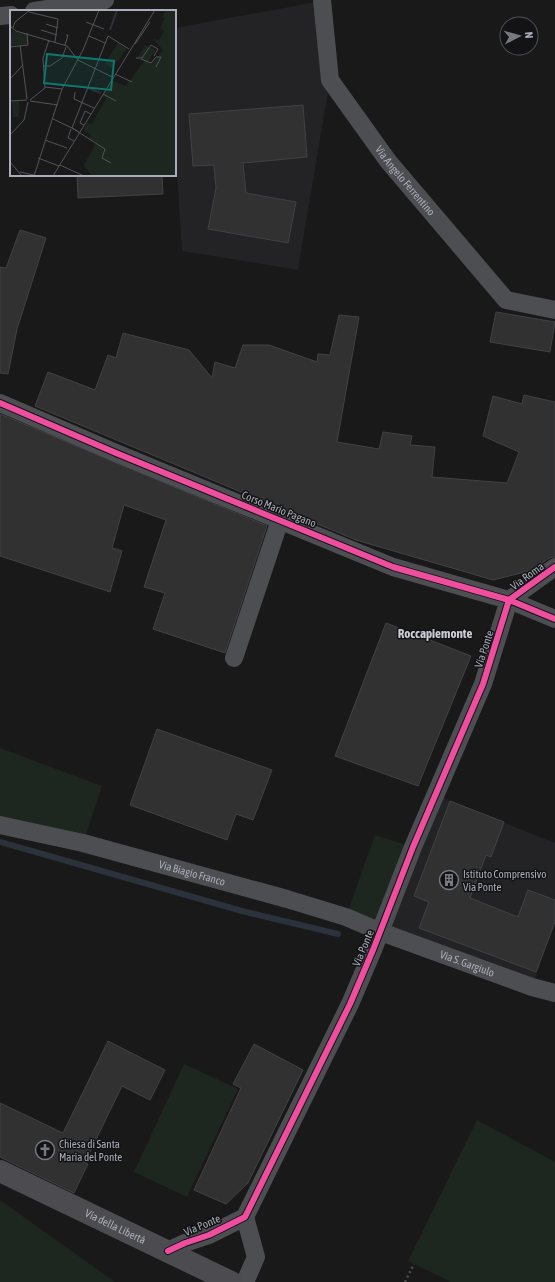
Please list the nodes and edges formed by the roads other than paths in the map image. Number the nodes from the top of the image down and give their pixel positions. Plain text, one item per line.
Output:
1 (105, 0) edge
2 (322, 0) edge
3 (40, 10) edge
4 (10, 15) edge
5 (0, 16) edge
6 (555, 310) edge
7 (3, 409) edge
8 (280, 520) junction
9 (555, 567) edge
10 (510, 600) junction
11 (555, 619) edge
12 (234, 658) dead end
13 (0, 825) edge
14 (381, 932) junction
15 (555, 993) edge
16 (0, 1172) edge
17 (245, 1217) junction
18 (209, 1235) junction
19 (168, 1251) junction
20 (197, 1266) junction
21 (231, 1282) edge
22 (245, 1282) edge

1 - 3 street
2 - 6 street, Via Angelo Ferrentino
4 - 5 street
7 - 8 street, Corso Mario Pagano
8 - 10 street, Corso Mario Pagano
8 - 12 street
9 - 10 street, Via Roma
10 - 11 street, Corso Mario Pagano
10 - 14 street, Via Ponte
13 - 14 street, Via Biagio Franco
14 - 15 street, Via S. Gargiulo
14 - 17 street, Via Ponte
16 - 19 main road, Via della Libertà
17 - 18 street, Via Ponte
17 - 22 street
18 - 19 street, Via Ponte
18 - 20 street, Via Ponte
19 - 20 main road, Via della Libertà
20 - 21 main road, Via della Libertà

